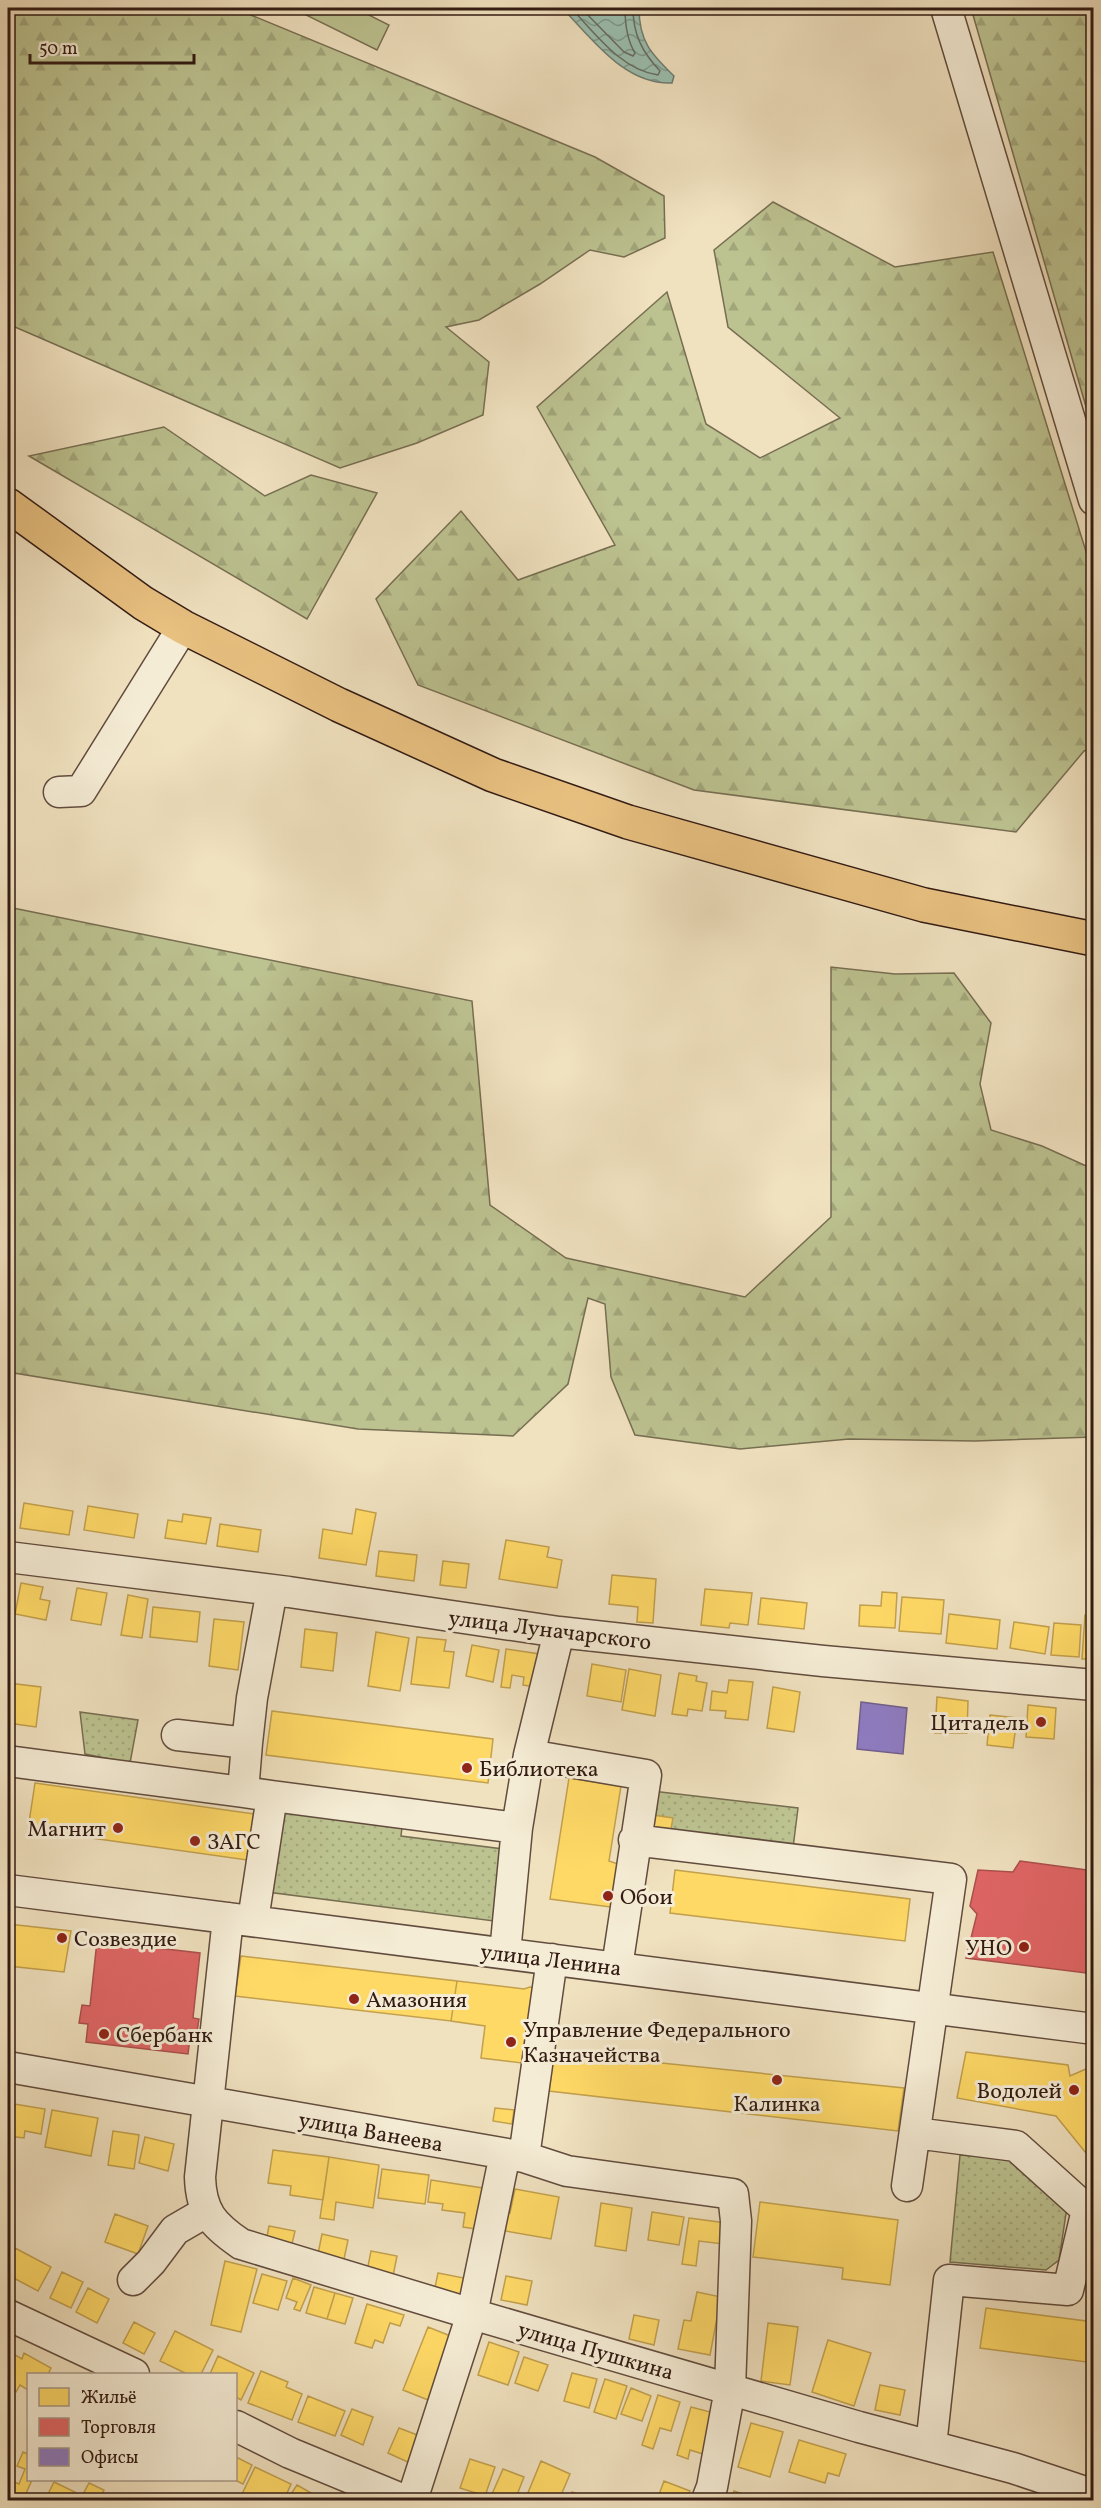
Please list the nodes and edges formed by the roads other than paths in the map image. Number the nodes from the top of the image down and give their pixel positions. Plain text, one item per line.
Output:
1 (946, 8) edge
2 (1094, 500) edge
3 (8, 505) edge
4 (183, 627) junction
5 (59, 792) dead end
6 (1094, 939) edge
7 (8, 1557) edge
8 (273, 1590) junction
9 (559, 1632) junction
10 (1094, 1685) edge
11 (177, 1735) dead end
12 (247, 1743) junction
13 (529, 1755) junction
14 (8, 1768) edge
15 (257, 1794) junction
16 (517, 1828) junction
17 (634, 1840) junction
18 (8, 1890) edge
19 (240, 1919) junction
20 (505, 1953) junction
21 (552, 1959) junction
22 (617, 1967) junction
23 (932, 2009) junction
24 (1094, 2029) edge
25 (8, 2067) edge
26 (208, 2103) junction
27 (915, 2133) junction
28 (514, 2156) junction
29 (907, 2186) dead end
30 (206, 2212) junction
31 (133, 2280) dead end
32 (472, 2314) junction
33 (9, 2320) edge
34 (132, 2373) edge
35 (730, 2389) junction
36 (237, 2426) edge
37 (931, 2446) junction
38 (1094, 2495) edge
39 (404, 2500) edge
40 (412, 2500) edge
41 (707, 2500) edge

1 - 2 street
3 - 4 main road
4 - 5 street
4 - 6 main road
7 - 8 street, улица Луначарского
8 - 9 street, улица Луначарского
8 - 12 street
9 - 10 street, улица Луначарского
9 - 13 street
11 - 12 street
12 - 15 street
13 - 16 street
13 - 17 street
14 - 15 street
15 - 16 street
15 - 19 street
16 - 20 street
17 - 22 street
17 - 23 street
18 - 19 street, улица Ленина
19 - 20 street, улица Ленина
19 - 26 street
20 - 21 street, улица Ленина
21 - 22 street, улица Ленина
21 - 28 street
22 - 23 street, улица Ленина
23 - 24 street, улица Ленина
23 - 27 street
25 - 26 street, улица Ванеева
26 - 28 street, улица Ванеева
26 - 30 street
27 - 29 street
27 - 37 street
28 - 32 street
28 - 35 street, улица Ванеева
30 - 31 street
30 - 32 street, улица Пушкина
32 - 35 street, улица Пушкина
32 - 40 street
33 - 34 street
35 - 37 street, улица Пушкина
35 - 41 street
36 - 39 street
37 - 38 street, улица Пушкина

